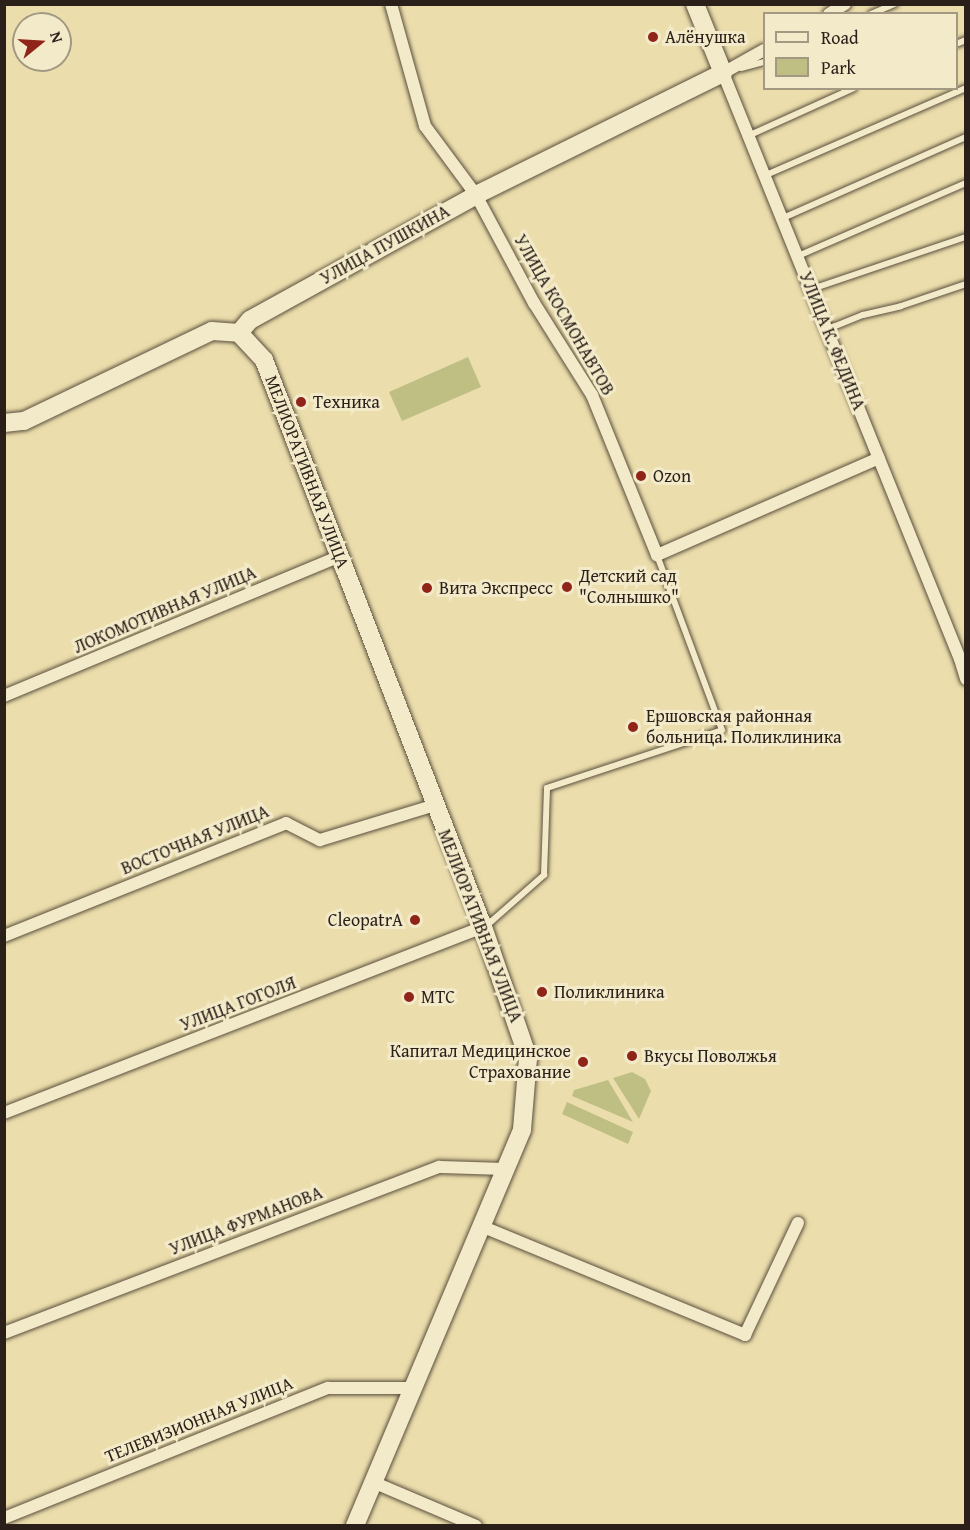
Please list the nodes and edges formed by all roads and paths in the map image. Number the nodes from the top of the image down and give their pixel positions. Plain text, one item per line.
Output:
1 (391, 4) edge
2 (695, 4) edge
3 (845, 4) edge
4 (895, 4) edge
5 (832, 12) edge
6 (876, 12) edge
7 (763, 51) edge
8 (763, 63) edge
9 (723, 73) junction
10 (966, 88) edge
11 (850, 90) edge
12 (750, 135) junction
13 (966, 137) edge
14 (766, 175) junction
15 (966, 183) edge
16 (476, 195) junction
17 (783, 218) junction
18 (966, 237) edge
19 (798, 256) junction
20 (966, 285) edge
21 (812, 289) junction
22 (828, 329) junction
23 (239, 333) junction
24 (4, 423) edge
25 (879, 458) junction
26 (657, 555) junction
27 (339, 556) junction
28 (963, 658) edge
29 (966, 679) edge
30 (4, 696) edge
31 (435, 806) junction
32 (483, 927) junction
33 (4, 936) edge
34 (4, 1113) edge
35 (506, 1169) junction
36 (798, 1223) dead end
37 (482, 1226) junction
38 (4, 1333) edge
39 (413, 1388) junction
40 (373, 1482) junction
41 (4, 1518) edge
42 (355, 1526) edge
43 (476, 1526) edge

1 - 16 street, УЛИЦА КОСМОНАВТОВ
2 - 9 main road, УЛИЦА К. ФЕДИНА
3 - 5 street
4 - 6 lane
7 - 9 street, УЛИЦА ПУШКИНА
8 - 9 lane
9 - 12 street, УЛИЦА К. ФЕДИНА
9 - 16 main road, УЛИЦА ПУШКИНА
10 - 14 lane
11 - 12 lane
12 - 14 street, УЛИЦА К. ФЕДИНА
13 - 17 lane
14 - 17 street, УЛИЦА К. ФЕДИНА
15 - 19 lane
16 - 23 main road, УЛИЦА ПУШКИНА
16 - 26 street, УЛИЦА КОСМОНАВТОВ
17 - 19 street, УЛИЦА К. ФЕДИНА
18 - 21 lane
19 - 21 street, УЛИЦА К. ФЕДИНА
20 - 22 lane
21 - 22 street, УЛИЦА К. ФЕДИНА
22 - 25 street, УЛИЦА К. ФЕДИНА
23 - 24 main road
23 - 27 main road, МЕЛИОРАТИВНАЯ УЛИЦА
25 - 26 street
25 - 28 street, УЛИЦА К. ФЕДИНА
26 - 32 lane
27 - 30 street, ЛОКОМОТИВНАЯ УЛИЦА
27 - 31 main road, МЕЛИОРАТИВНАЯ УЛИЦА
28 - 29 street, УЛИЦА К. ФЕДИНА
31 - 32 main road, МЕЛИОРАТИВНАЯ УЛИЦА
31 - 33 street, ВОСТОЧНАЯ УЛИЦА
32 - 34 street, УЛИЦА ГОГОЛЯ
32 - 35 main road, МЕЛИОРАТИВНАЯ УЛИЦА
35 - 37 main road, МЕЛИОРАТИВНАЯ УЛИЦА
35 - 38 street, УЛИЦА ФУРМАНОВА
36 - 37 street
37 - 39 main road, МЕЛИОРАТИВНАЯ УЛИЦА
39 - 40 main road, МЕЛИОРАТИВНАЯ УЛИЦА
39 - 41 street, ТЕЛЕВИЗИОННАЯ УЛИЦА
40 - 42 main road, МЕЛИОРАТИВНАЯ УЛИЦА
40 - 43 street

